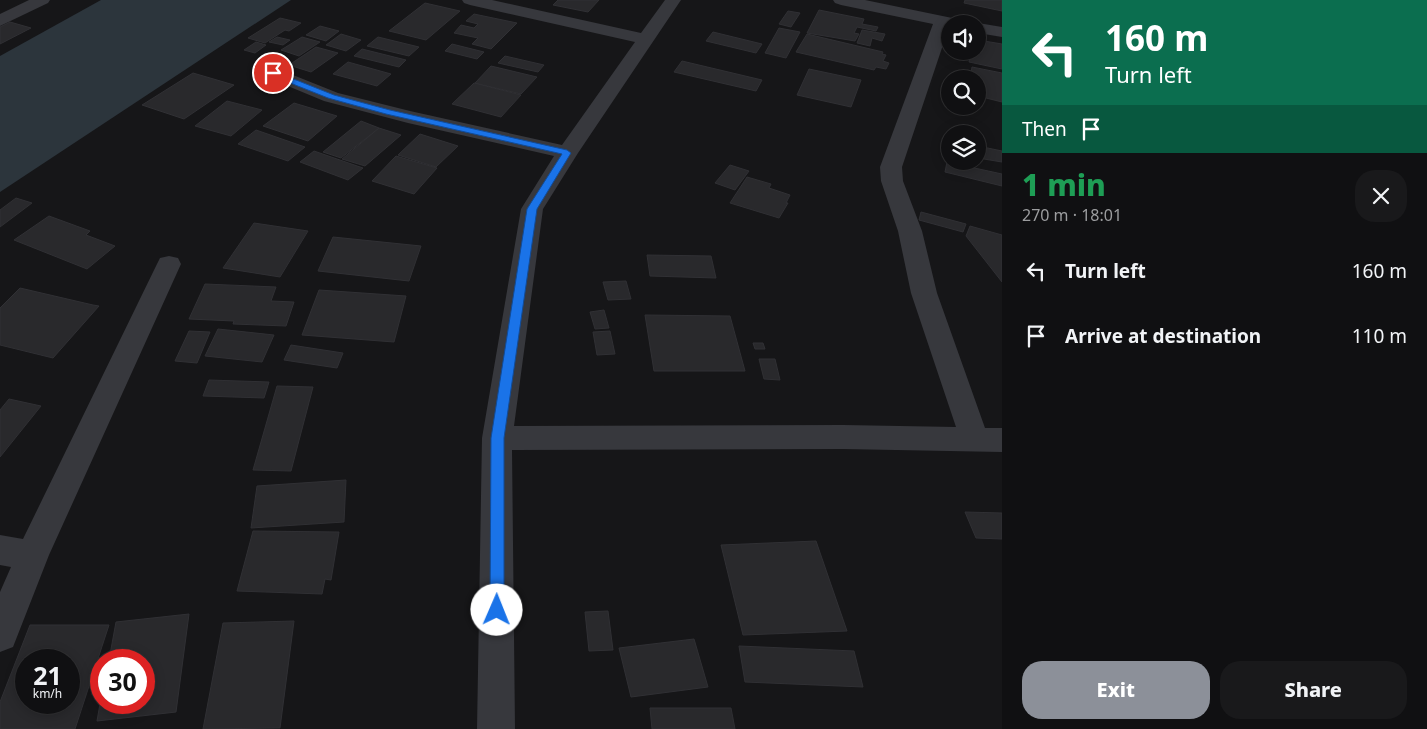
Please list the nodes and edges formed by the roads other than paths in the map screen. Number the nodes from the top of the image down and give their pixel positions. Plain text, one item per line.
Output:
1 (42, 0) edge
2 (470, 0) edge
3 (673, 0) edge
4 (841, 0) edge
5 (941, 20) edge
6 (0, 21) edge
7 (986, 29) edge
8 (1002, 32) edge
9 (645, 39) junction
10 (941, 44) edge
11 (273, 73) dead end
12 (567, 153) junction
13 (169, 264) dead end
14 (497, 438) junction
15 (989, 440) edge
16 (0, 550) edge
17 (32, 555) junction
18 (0, 635) edge
19 (496, 729) edge

1 - 6 street
2 - 9 street
3 - 9 street
4 - 5 street
7 - 8 street
9 - 12 street
10 - 15 street
11 - 12 street
12 - 14 street
13 - 17 street
14 - 15 street
14 - 19 street
16 - 17 street
17 - 18 street

